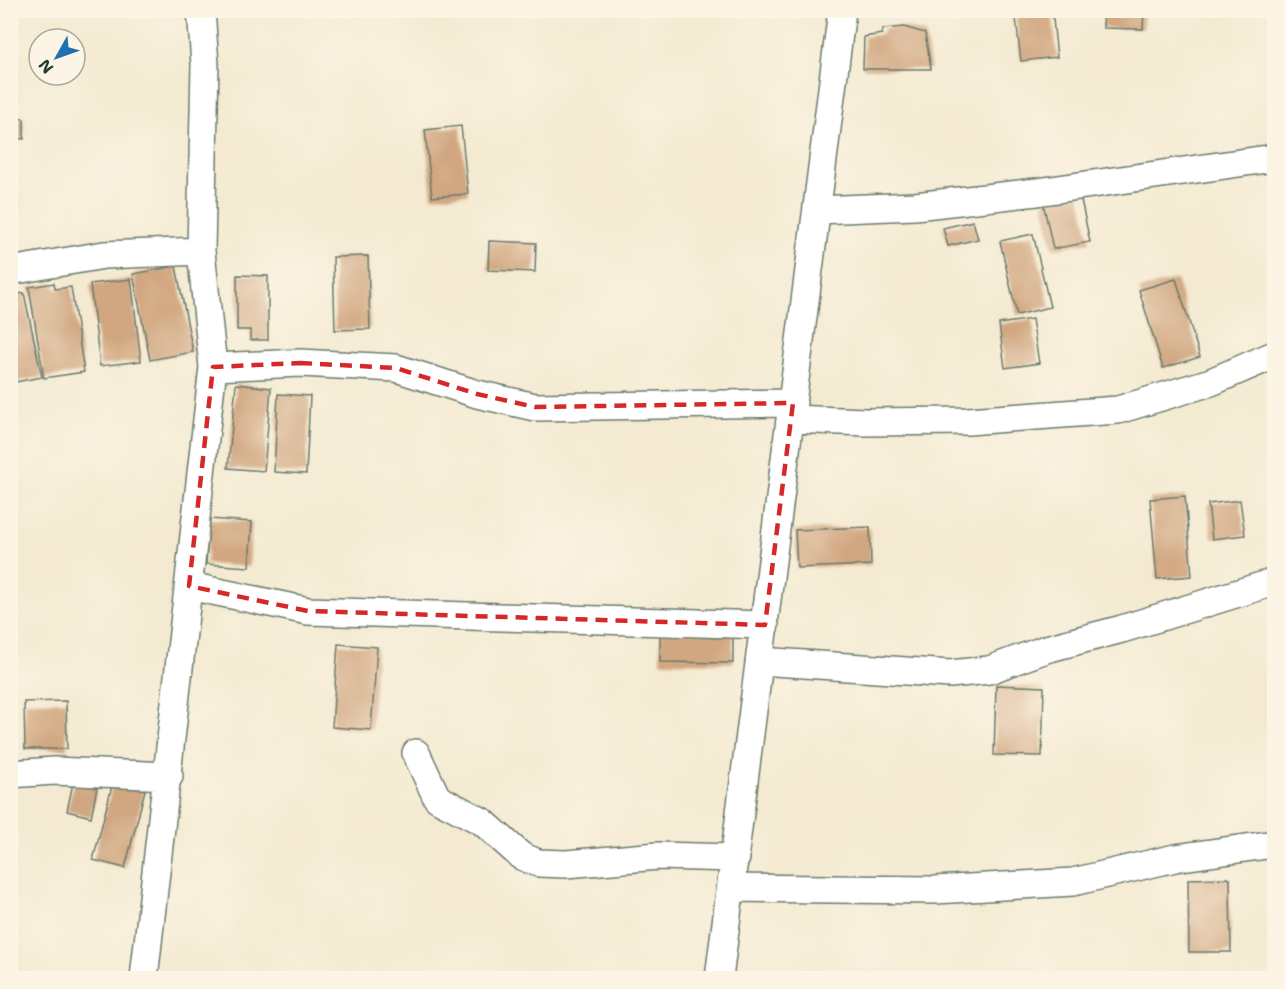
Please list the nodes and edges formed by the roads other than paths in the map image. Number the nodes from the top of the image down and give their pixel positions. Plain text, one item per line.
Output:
1 (201, 10) edge
2 (842, 10) edge
3 (1275, 158) edge
4 (817, 210) junction
5 (201, 251) junction
6 (10, 270) edge
7 (1275, 355) edge
8 (213, 367) junction
9 (792, 411) junction
10 (1275, 582) edge
11 (189, 586) junction
12 (765, 625) junction
13 (760, 661) junction
14 (416, 753) dead end
15 (10, 774) edge
16 (169, 776) junction
17 (1275, 844) edge
18 (736, 858) junction
19 (732, 888) junction
20 (144, 978) edge
21 (719, 978) edge

1 - 5 street
2 - 4 street
3 - 4 street
4 - 9 street
5 - 6 street
5 - 8 street
7 - 9 street
8 - 9 street
8 - 11 street
9 - 12 street
10 - 13 street
11 - 12 street
11 - 16 street
12 - 13 street
13 - 18 street
14 - 18 street
15 - 16 street
16 - 20 street
17 - 19 street
18 - 19 street
19 - 21 street

